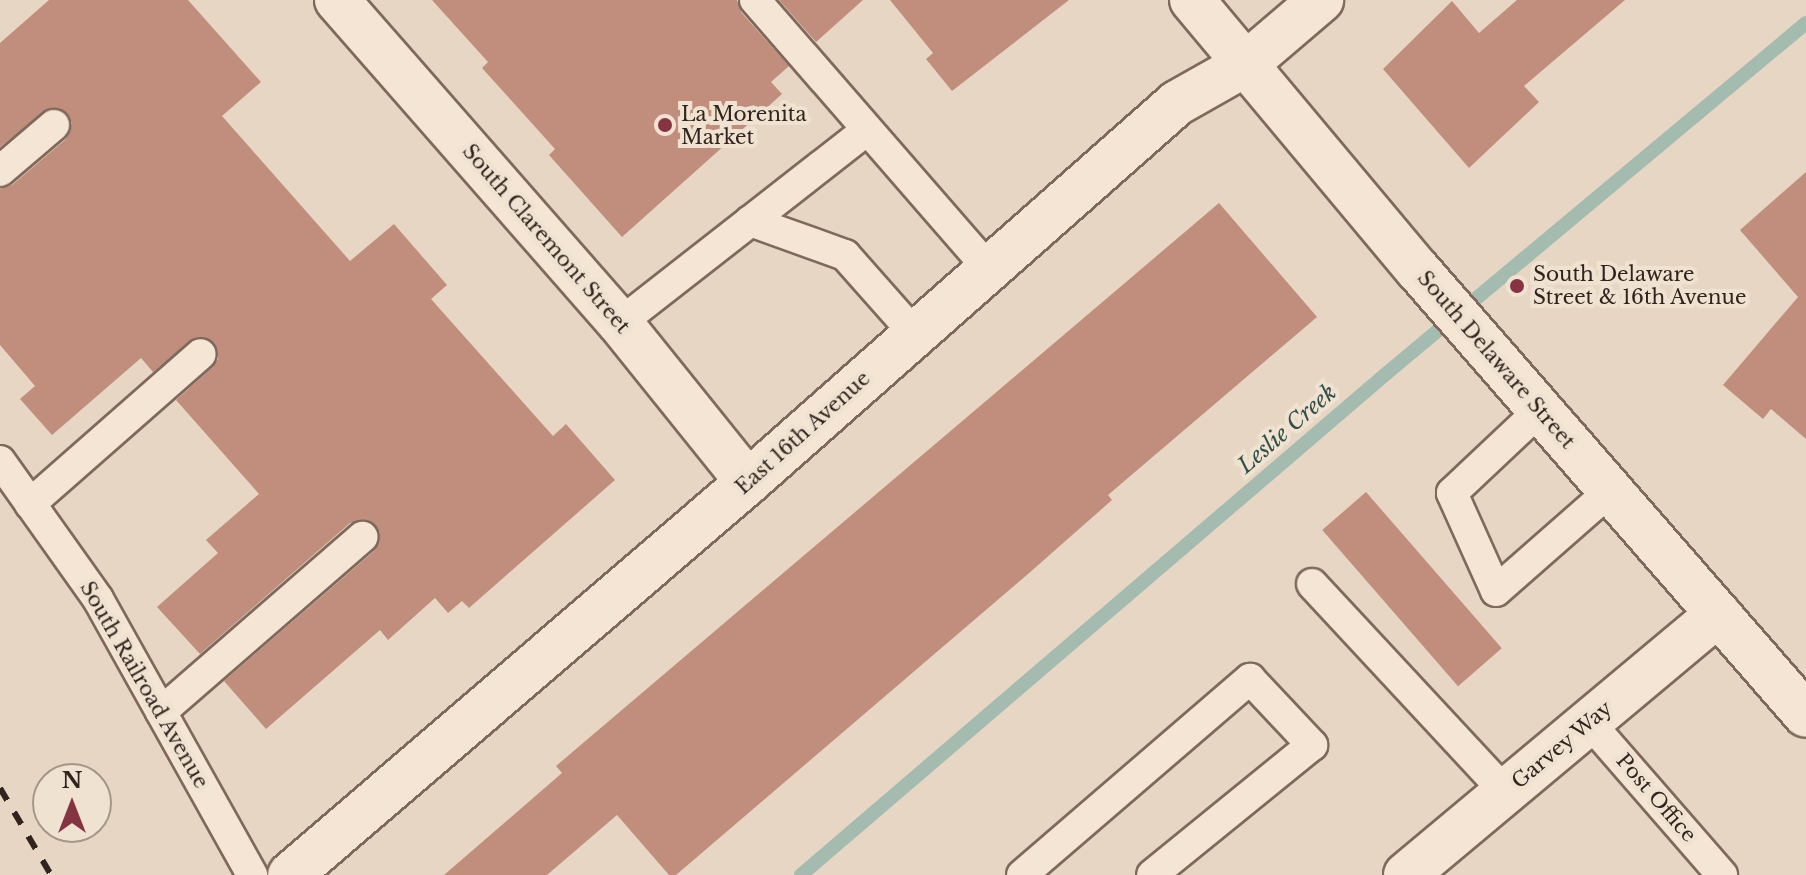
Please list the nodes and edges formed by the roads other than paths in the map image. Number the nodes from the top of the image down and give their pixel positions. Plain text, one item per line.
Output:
1 (337, 0) edge
2 (755, 0) edge
3 (1192, 0) edge
4 (1321, 0) edge
5 (1246, 64) junction
6 (54, 125) dead end
7 (867, 130) junction
8 (0, 171) edge
9 (750, 221) junction
10 (988, 268) junction
11 (620, 323) junction
12 (914, 333) junction
13 (201, 354) dead end
14 (1540, 410) junction
15 (0, 461) edge
16 (748, 482) junction
17 (1610, 491) junction
18 (30, 504) junction
19 (362, 537) dead end
20 (1312, 584) dead end
21 (1718, 614) junction
22 (161, 712) junction
23 (1806, 715) edge
24 (1589, 722) junction
25 (1505, 792) junction
26 (252, 875) edge
27 (290, 875) edge
28 (1022, 875) edge
29 (1152, 875) edge
30 (1406, 875) edge
31 (1722, 875) edge

1 - 11 street, South Claremont Street
2 - 7 lane
3 - 5 street, South Delaware Street
4 - 5 street, East 16th Avenue
5 - 10 street, East 16th Avenue
5 - 14 street, South Delaware Street
6 - 8 lane
7 - 9 lane
7 - 10 lane
9 - 11 lane
9 - 12 lane
10 - 12 street, East 16th Avenue
11 - 16 street, South Claremont Street
12 - 16 street, East 16th Avenue
13 - 18 lane
14 - 17 street, South Delaware Street
14 - 17 lane
15 - 18 lane, South Railroad Avenue
16 - 27 street, East 16th Avenue
17 - 21 street, South Delaware Street
18 - 22 lane, South Railroad Avenue
19 - 22 lane
20 - 25 lane
21 - 23 street, South Delaware Street
21 - 24 street, Garvey Way
22 - 26 lane, South Railroad Avenue
24 - 25 street, Garvey Way
24 - 31 lane, Post Office
25 - 30 street, Garvey Way
28 - 29 lane

